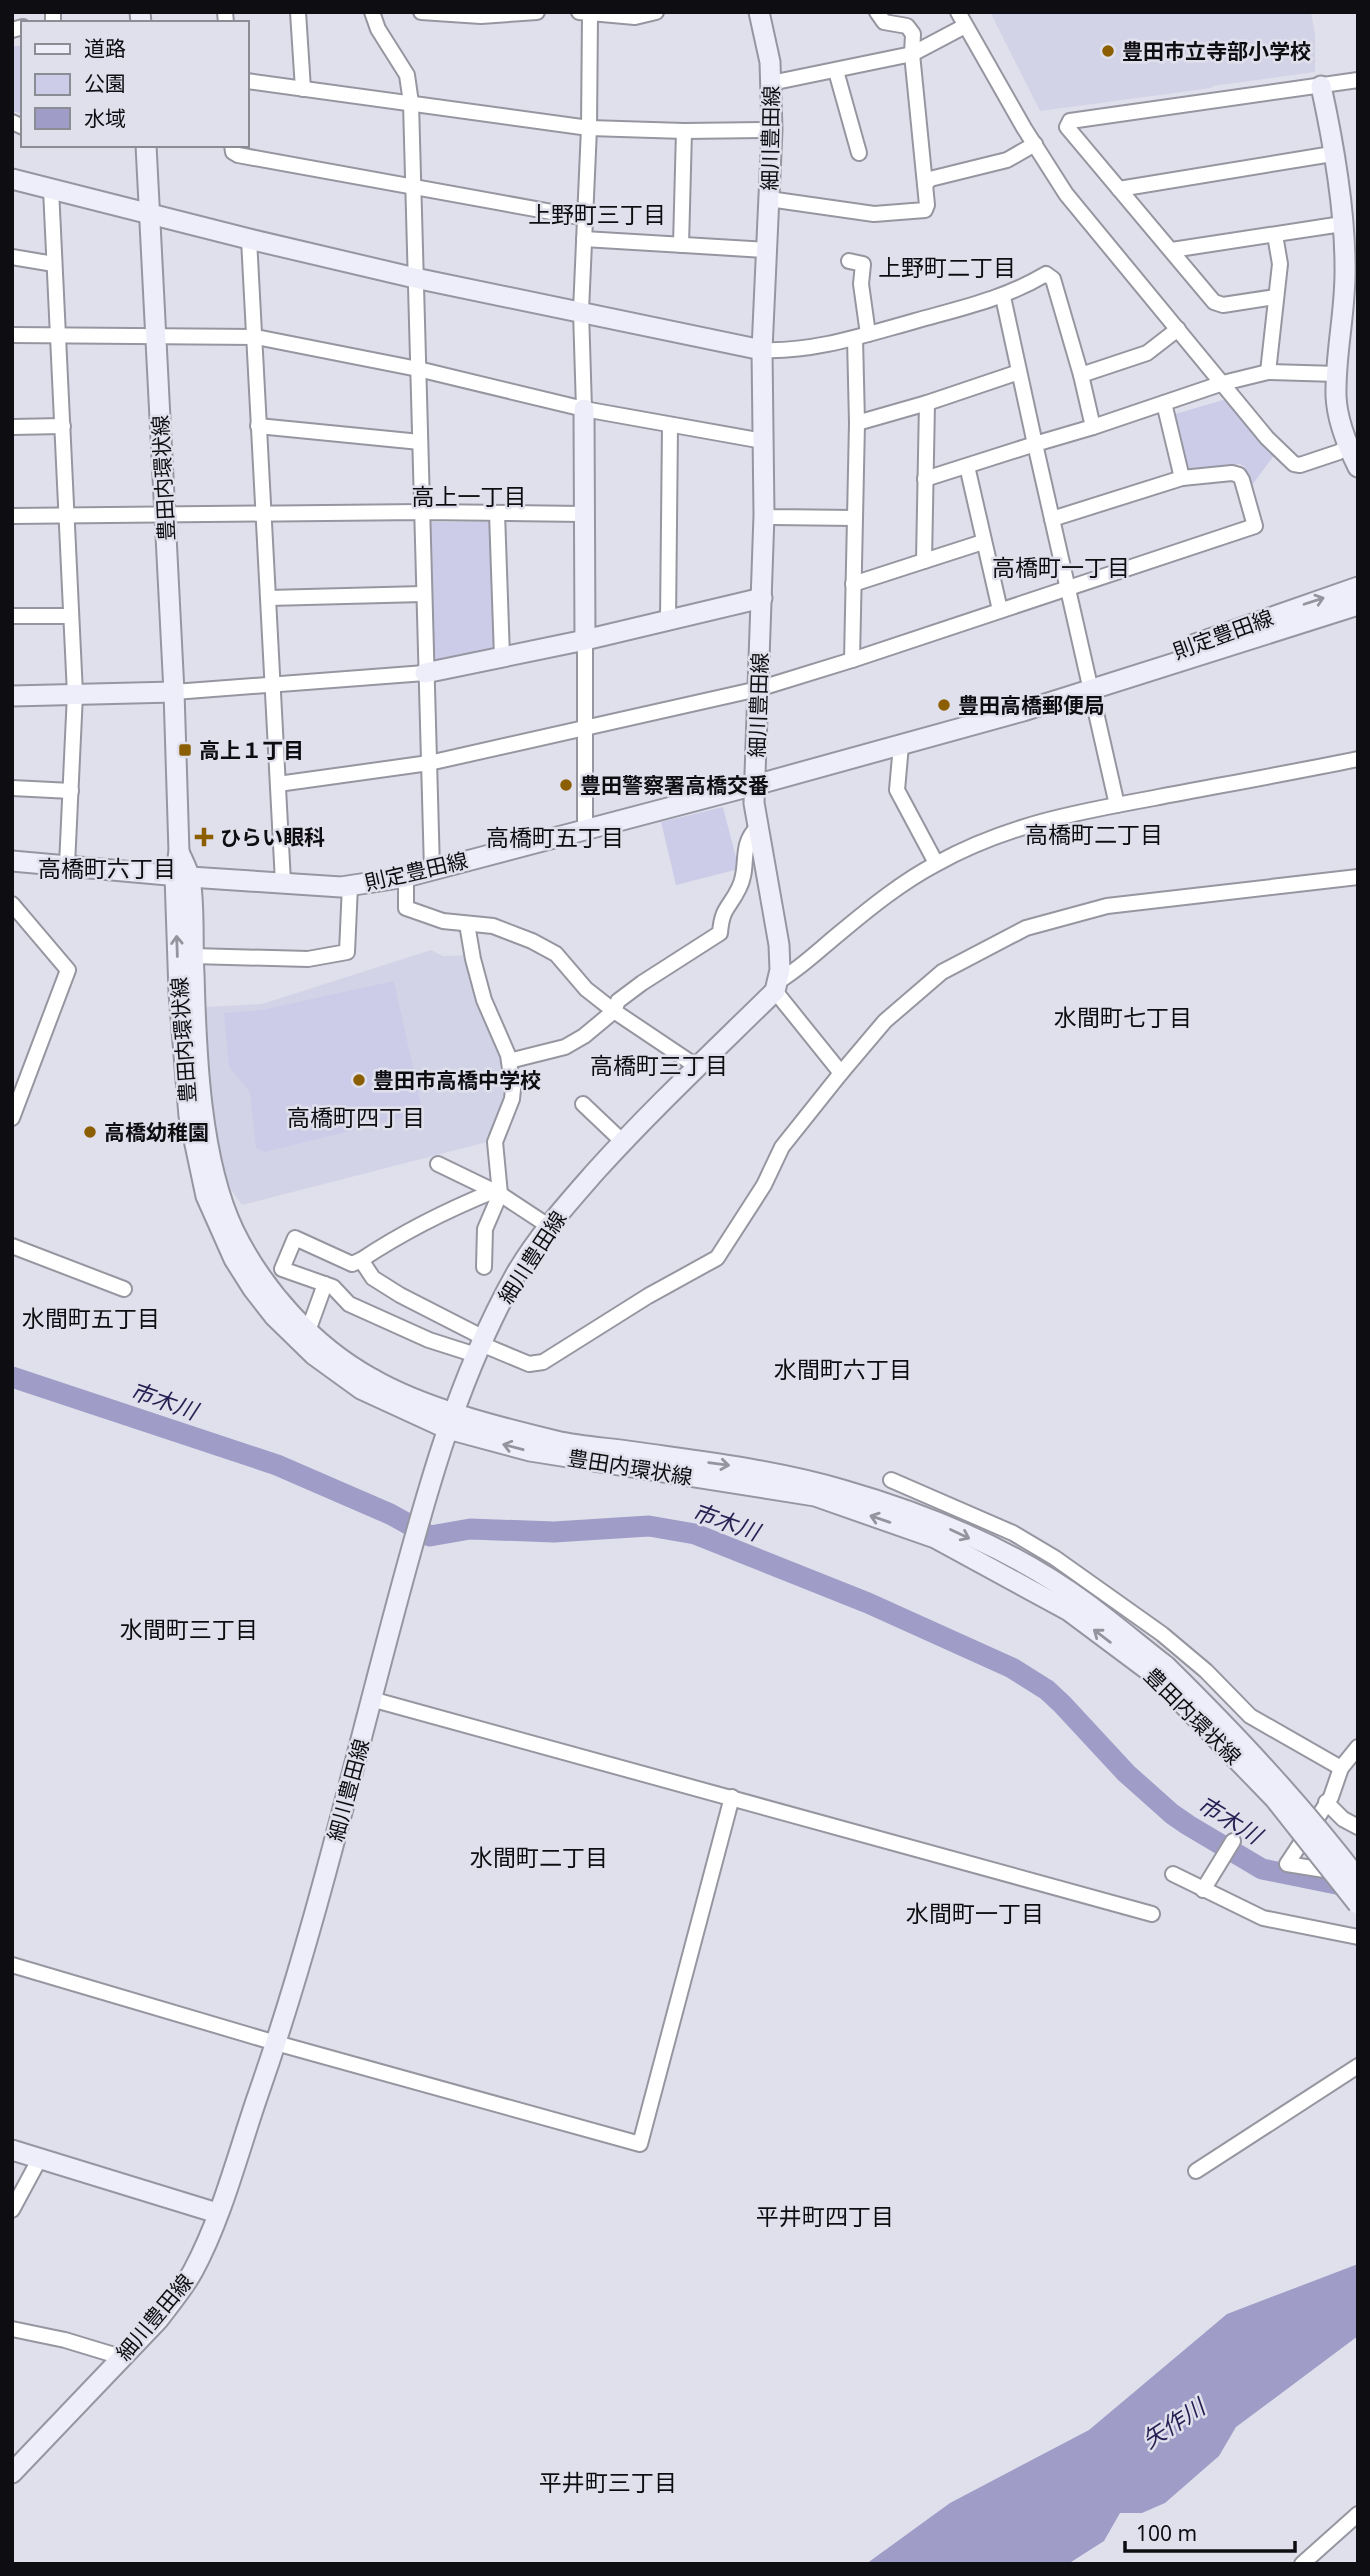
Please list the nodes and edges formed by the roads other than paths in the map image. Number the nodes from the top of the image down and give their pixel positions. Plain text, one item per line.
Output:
1 (298, 12) edge
2 (372, 12) edge
3 (421, 12) edge
4 (537, 12) edge
5 (656, 12) edge
6 (759, 12) edge
7 (877, 12) edge
8 (958, 12) edge
9 (584, 13) edge
10 (965, 26) junction
11 (912, 54) junction
12 (835, 71) junction
13 (1358, 80) edge
14 (248, 81) edge
15 (771, 83) junction
16 (1321, 86) junction
17 (303, 89) junction
18 (411, 103) junction
19 (589, 128) junction
20 (772, 130) junction
21 (684, 131) junction
22 (1035, 144) junction
23 (146, 147) edge
24 (232, 147) edge
25 (859, 153) dead end
26 (1332, 154) junction
27 (12, 179) edge
28 (926, 184) junction
29 (414, 187) junction
30 (51, 189) junction
31 (1119, 189) junction
32 (769, 200) junction
33 (149, 214) junction
34 (585, 218) junction
35 (1342, 223) junction
36 (1275, 235) junction
37 (249, 239) junction
38 (584, 239) junction
39 (681, 244) junction
40 (766, 250) junction
41 (1172, 250) junction
42 (12, 257) edge
43 (849, 261) dead end
44 (54, 264) junction
45 (1352, 267) edge
46 (415, 278) junction
47 (1003, 297) junction
48 (1275, 297) junction
49 (581, 311) junction
50 (1178, 329) junction
51 (12, 335) edge
52 (58, 335) junction
53 (156, 335) junction
54 (861, 336) junction
55 (256, 337) junction
56 (762, 350) junction
57 (418, 369) junction
58 (1019, 372) junction
59 (1268, 372) junction
60 (1081, 374) junction
61 (1337, 374) junction
62 (1223, 383) junction
63 (927, 403) junction
64 (1164, 403) junction
65 (584, 409) junction
66 (857, 423) junction
67 (63, 426) junction
68 (258, 426) junction
69 (670, 426) junction
70 (12, 427) edge
71 (1093, 427) junction
72 (763, 441) junction
73 (420, 442) junction
74 (1035, 444) junction
75 (1347, 446) junction
76 (967, 466) junction
77 (1358, 467) edge
78 (1182, 478) junction
79 (925, 479) junction
80 (421, 512) junction
81 (497, 513) junction
82 (264, 514) junction
83 (583, 514) junction
84 (764, 514) junction
85 (67, 515) junction
86 (12, 516) edge
87 (165, 516) junction
88 (854, 518) junction
89 (1052, 519) junction
90 (983, 542) junction
91 (924, 561) junction
92 (853, 584) junction
93 (1068, 588) junction
94 (423, 594) junction
95 (268, 598) junction
96 (762, 598) junction
97 (1357, 602) edge
98 (1000, 610) junction
99 (12, 616) edge
100 (71, 616) junction
101 (668, 620) junction
102 (584, 640) junction
103 (502, 657) junction
104 (852, 660) junction
105 (425, 673) junction
106 (272, 685) junction
107 (758, 689) junction
108 (1092, 689) junction
109 (174, 692) junction
110 (75, 694) junction
111 (12, 696) edge
112 (585, 729) junction
113 (901, 745) junction
114 (1358, 758) edge
115 (429, 763) junction
116 (278, 784) junction
117 (755, 785) junction
118 (12, 788) edge
119 (71, 791) junction
120 (1117, 805) junction
121 (758, 827) junction
122 (585, 828) junction
123 (12, 861) edge
124 (936, 863) junction
125 (67, 865) junction
126 (432, 870) junction
127 (183, 876) junction
128 (405, 877) junction
129 (1358, 877) edge
130 (283, 883) junction
131 (350, 886) junction
132 (12, 904) edge
133 (467, 924) junction
134 (193, 956) junction
135 (777, 986) junction
136 (614, 1011) junction
137 (509, 1060) junction
138 (696, 1066) junction
139 (841, 1073) junction
140 (583, 1104) dead end
141 (12, 1118) edge
142 (622, 1142) junction
143 (438, 1164) dead end
144 (497, 1192) junction
145 (547, 1225) junction
146 (12, 1246) edge
147 (360, 1260) junction
148 (484, 1268) dead end
149 (325, 1284) junction
150 (124, 1289) dead end
151 (308, 1331) junction
152 (481, 1346) junction
153 (450, 1421) junction
154 (891, 1480) dead end
155 (1161, 1671) junction
156 (372, 1699) junction
157 (1358, 1747) edge
158 (1341, 1768) junction
159 (732, 1797) junction
160 (1326, 1802) junction
161 (1358, 1827) edge
162 (1233, 1841) dead end
163 (1173, 1874) dead end
164 (1358, 1877) edge
165 (1203, 1890) junction
166 (1358, 1904) edge
167 (1152, 1914) dead end
168 (1358, 1937) edge
169 (12, 1965) edge
170 (276, 2043) junction
171 (1358, 2066) edge
172 (12, 2150) edge
173 (40, 2158) junction
174 (1196, 2171) dead end
175 (12, 2210) edge
176 (217, 2213) junction
177 (12, 2329) edge
178 (121, 2357) junction
179 (12, 2473) edge
180 (1358, 2514) edge
181 (1302, 2564) edge

1 - 17 street
2 - 18 street
3 - 4 street
5 - 9 street
6 - 15 street, 細川豊田線
7 - 11 street
8 - 10 street
9 - 19 street
10 - 11 street
10 - 22 street
11 - 12 street
11 - 28 street
12 - 15 street
12 - 25 street
13 - 16 street
14 - 17 street
15 - 20 street, 細川豊田線
16 - 26 street
16 - 31 street
17 - 18 street
18 - 19 street
18 - 29 street
19 - 21 street
19 - 34 street
20 - 21 street
20 - 32 street, 細川豊田線
21 - 39 street
22 - 28 street
22 - 50 street
23 - 33 street, 豊田内環状線
24 - 29 street
26 - 31 street
26 - 35 street
27 - 30 street
28 - 32 street
29 - 34 street
29 - 46 street
30 - 33 street
30 - 44 street
31 - 41 street
32 - 40 street, 細川豊田線
33 - 37 street
33 - 53 street, 豊田内環状線
34 - 38 street
35 - 36 street
35 - 45 street
36 - 41 street
36 - 48 street
37 - 46 street
37 - 55 street
38 - 39 street
38 - 49 street
39 - 40 street
40 - 56 street, 細川豊田線
41 - 48 street
42 - 44 street
43 - 54 street
44 - 52 street
45 - 61 street
46 - 49 street
46 - 57 street
47 - 54 street
47 - 58 street
47 - 60 street
48 - 59 street
49 - 56 street
49 - 65 street
50 - 60 street
50 - 62 street
51 - 52 street
52 - 53 street
52 - 67 street
53 - 55 street
53 - 87 street, 豊田内環状線
54 - 56 street
54 - 66 street
55 - 57 street
55 - 68 street
56 - 72 street, 細川豊田線
57 - 65 street
57 - 73 street
58 - 63 street
58 - 74 street
59 - 61 street
59 - 62 street
60 - 71 street
61 - 75 street
62 - 64 street
62 - 75 street
63 - 66 street
63 - 79 street
64 - 71 street
64 - 78 street
65 - 69 street
65 - 83 street
66 - 88 street
67 - 70 street
67 - 85 street
68 - 73 street
68 - 82 street
69 - 72 street
69 - 101 street
71 - 74 street
72 - 84 street, 細川豊田線
73 - 80 street
74 - 76 street
74 - 89 street
75 - 77 street
76 - 79 street
76 - 90 street
78 - 89 street
78 - 93 street
79 - 91 street
80 - 81 street
80 - 82 street
80 - 94 street
81 - 83 street
81 - 103 street
82 - 87 street
82 - 95 street
83 - 102 street
84 - 88 street
84 - 96 street, 細川豊田線
85 - 86 street
85 - 87 street
85 - 100 street
87 - 109 street, 豊田内環状線
88 - 92 street
89 - 93 street
90 - 91 street
90 - 98 street
91 - 92 street
92 - 104 street
93 - 98 street
93 - 108 street
94 - 95 street
94 - 105 street
95 - 106 street
96 - 101 street
96 - 107 street, 細川豊田線
97 - 108 street, 則定豊田線
98 - 104 street
99 - 100 street
100 - 110 street
101 - 102 street
102 - 103 street
102 - 112 street
103 - 105 street
104 - 107 street
105 - 106 street
105 - 115 street
106 - 109 street
106 - 116 street
107 - 112 street
107 - 117 street, 細川豊田線
108 - 113 street, 則定豊田線
108 - 120 street
109 - 110 street
109 - 127 street, 豊田内環状線
110 - 111 street
110 - 119 street
112 - 115 street
112 - 122 street
113 - 117 street, 則定豊田線
113 - 124 street
114 - 120 street
115 - 116 street
115 - 126 street
116 - 130 street
117 - 121 street, 細川豊田線
117 - 122 street, 則定豊田線
118 - 119 street
119 - 125 street
120 - 124 street
121 - 135 street, 細川豊田線
121 - 136 street
122 - 126 street, 則定豊田線
123 - 125 street, 則定豊田線
124 - 135 street
125 - 127 street, 則定豊田線
126 - 128 street, 則定豊田線
127 - 130 street, 則定豊田線
127 - 134 street, 豊田内環状線
153 -> 127 street, 豊田内環状線
128 - 131 street, 則定豊田線
128 - 133 street
129 - 139 street
130 - 131 street, 則定豊田線
131 - 134 street
132 - 141 street
133 - 136 street
133 - 137 street
134 - 151 street, 豊田内環状線
135 - 138 street, 細川豊田線
135 - 139 street
136 - 137 street
136 - 138 street
137 - 144 street
138 - 142 street, 細川豊田線
139 - 152 street
140 - 142 street
142 - 145 street, 細川豊田線
143 - 144 street
144 - 145 street
144 - 147 street
144 - 148 street
145 - 152 street, 細川豊田線
146 - 150 street
147 - 149 street
147 - 152 street
149 - 151 street
149 - 152 street
151 - 153 street, 豊田内環状線
152 - 153 street, 細川豊田線
153 - 155 street, 豊田内環状線
153 - 156 street, 細川豊田線
154 - 158 street
155 - 164 street, 豊田内環状線, bridge
155 - 166 street, 豊田内環状線, bridge
156 - 159 street
156 - 170 street, 細川豊田線
157 - 158 street
158 - 160 street
159 - 167 street
159 - 170 street
160 - 161 street
160 - 164 street
162 - 165 street
163 - 165 street
165 - 168 street
169 - 170 street
170 - 176 street, 細川豊田線
171 - 174 street
172 - 173 street
173 - 175 street
173 - 176 street
176 - 178 street, 細川豊田線
177 - 178 street
178 - 179 street, 細川豊田線
180 - 181 street

